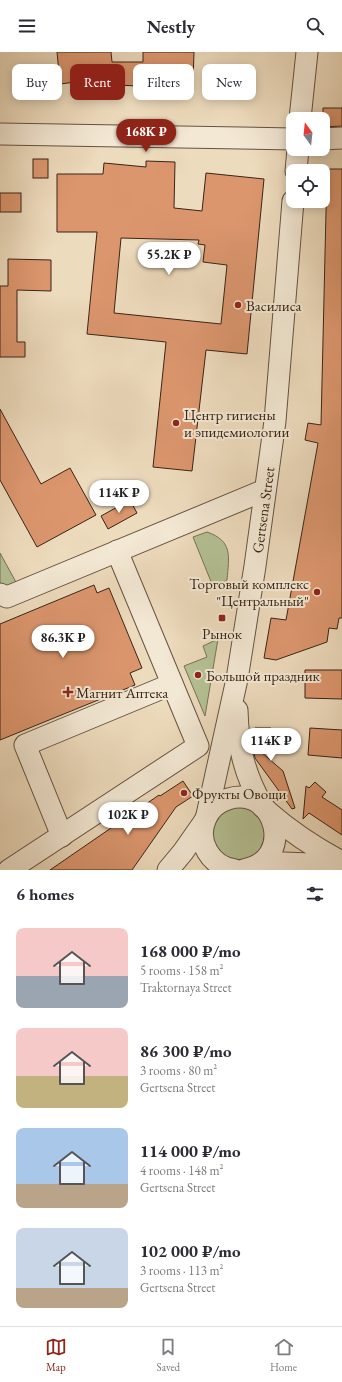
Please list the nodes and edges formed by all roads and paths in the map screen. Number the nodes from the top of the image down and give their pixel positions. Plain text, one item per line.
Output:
1 (307, 52) edge
2 (301, 112) edge
3 (0, 134) edge
4 (330, 138) edge
5 (342, 138) edge
6 (286, 139) edge
7 (292, 208) edge
8 (265, 490) junction
9 (117, 551) junction
10 (0, 594) edge
11 (236, 679) junction
12 (172, 684) junction
13 (265, 809) junction
14 (206, 818) junction
15 (62, 836) junction
16 (342, 862) edge
17 (16, 868) edge
18 (244, 869) edge
19 (342, 869) edge
20 (168, 870) edge

1 - 2 street
3 - 6 street
4 - 5 street
7 - 8 street, Gertsena Street
8 - 9 street
8 - 11 street, Gertsena Street
9 - 10 street
9 - 12 street
11 - 13 street
11 - 14 street, Gertsena Street
12 - 15 street
12 - 15 street
13 - 14 street
13 - 16 street
13 - 18 street
14 - 18 street
14 - 20 street, Gertsena Street
15 - 17 street
18 - 19 street

